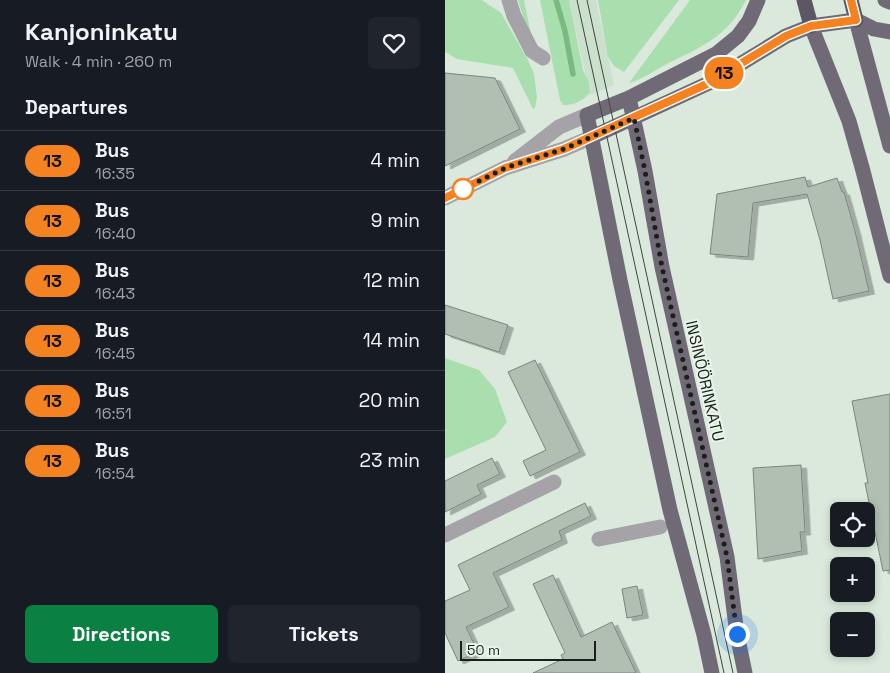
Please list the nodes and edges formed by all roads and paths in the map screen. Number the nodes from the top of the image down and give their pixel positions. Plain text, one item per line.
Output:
1 (509, 0) edge
2 (758, 0) edge
3 (804, 0) edge
4 (851, 0) edge
5 (885, 0) edge
6 (890, 2) edge
7 (856, 20) junction
8 (811, 26) junction
9 (890, 32) edge
10 (543, 58) dead end
11 (629, 98) junction
12 (587, 115) junction
13 (634, 118) junction
14 (592, 137) junction
15 (890, 146) edge
16 (505, 168) junction
17 (445, 198) edge
18 (890, 276) edge
19 (554, 482) dead end
20 (660, 526) dead end
21 (445, 535) edge
22 (599, 539) dead end
23 (712, 673) edge
24 (745, 673) edge

1 - 10 street
2 - 11 main road
3 - 8 highway
4 - 7 highway
5 - 6 main road
7 - 8 main road
7 - 9 main road
7 - 15 main road
8 - 13 main road
8 - 18 main road
11 - 12 main road
11 - 13 main road, INSINÖÖRINKATU
12 - 14 main road
12 - 16 street
13 - 14 main road
13 - 24 main road, INSINÖÖRINKATU
14 - 16 street
14 - 23 main road
16 - 17 street
19 - 21 street
20 - 22 street

